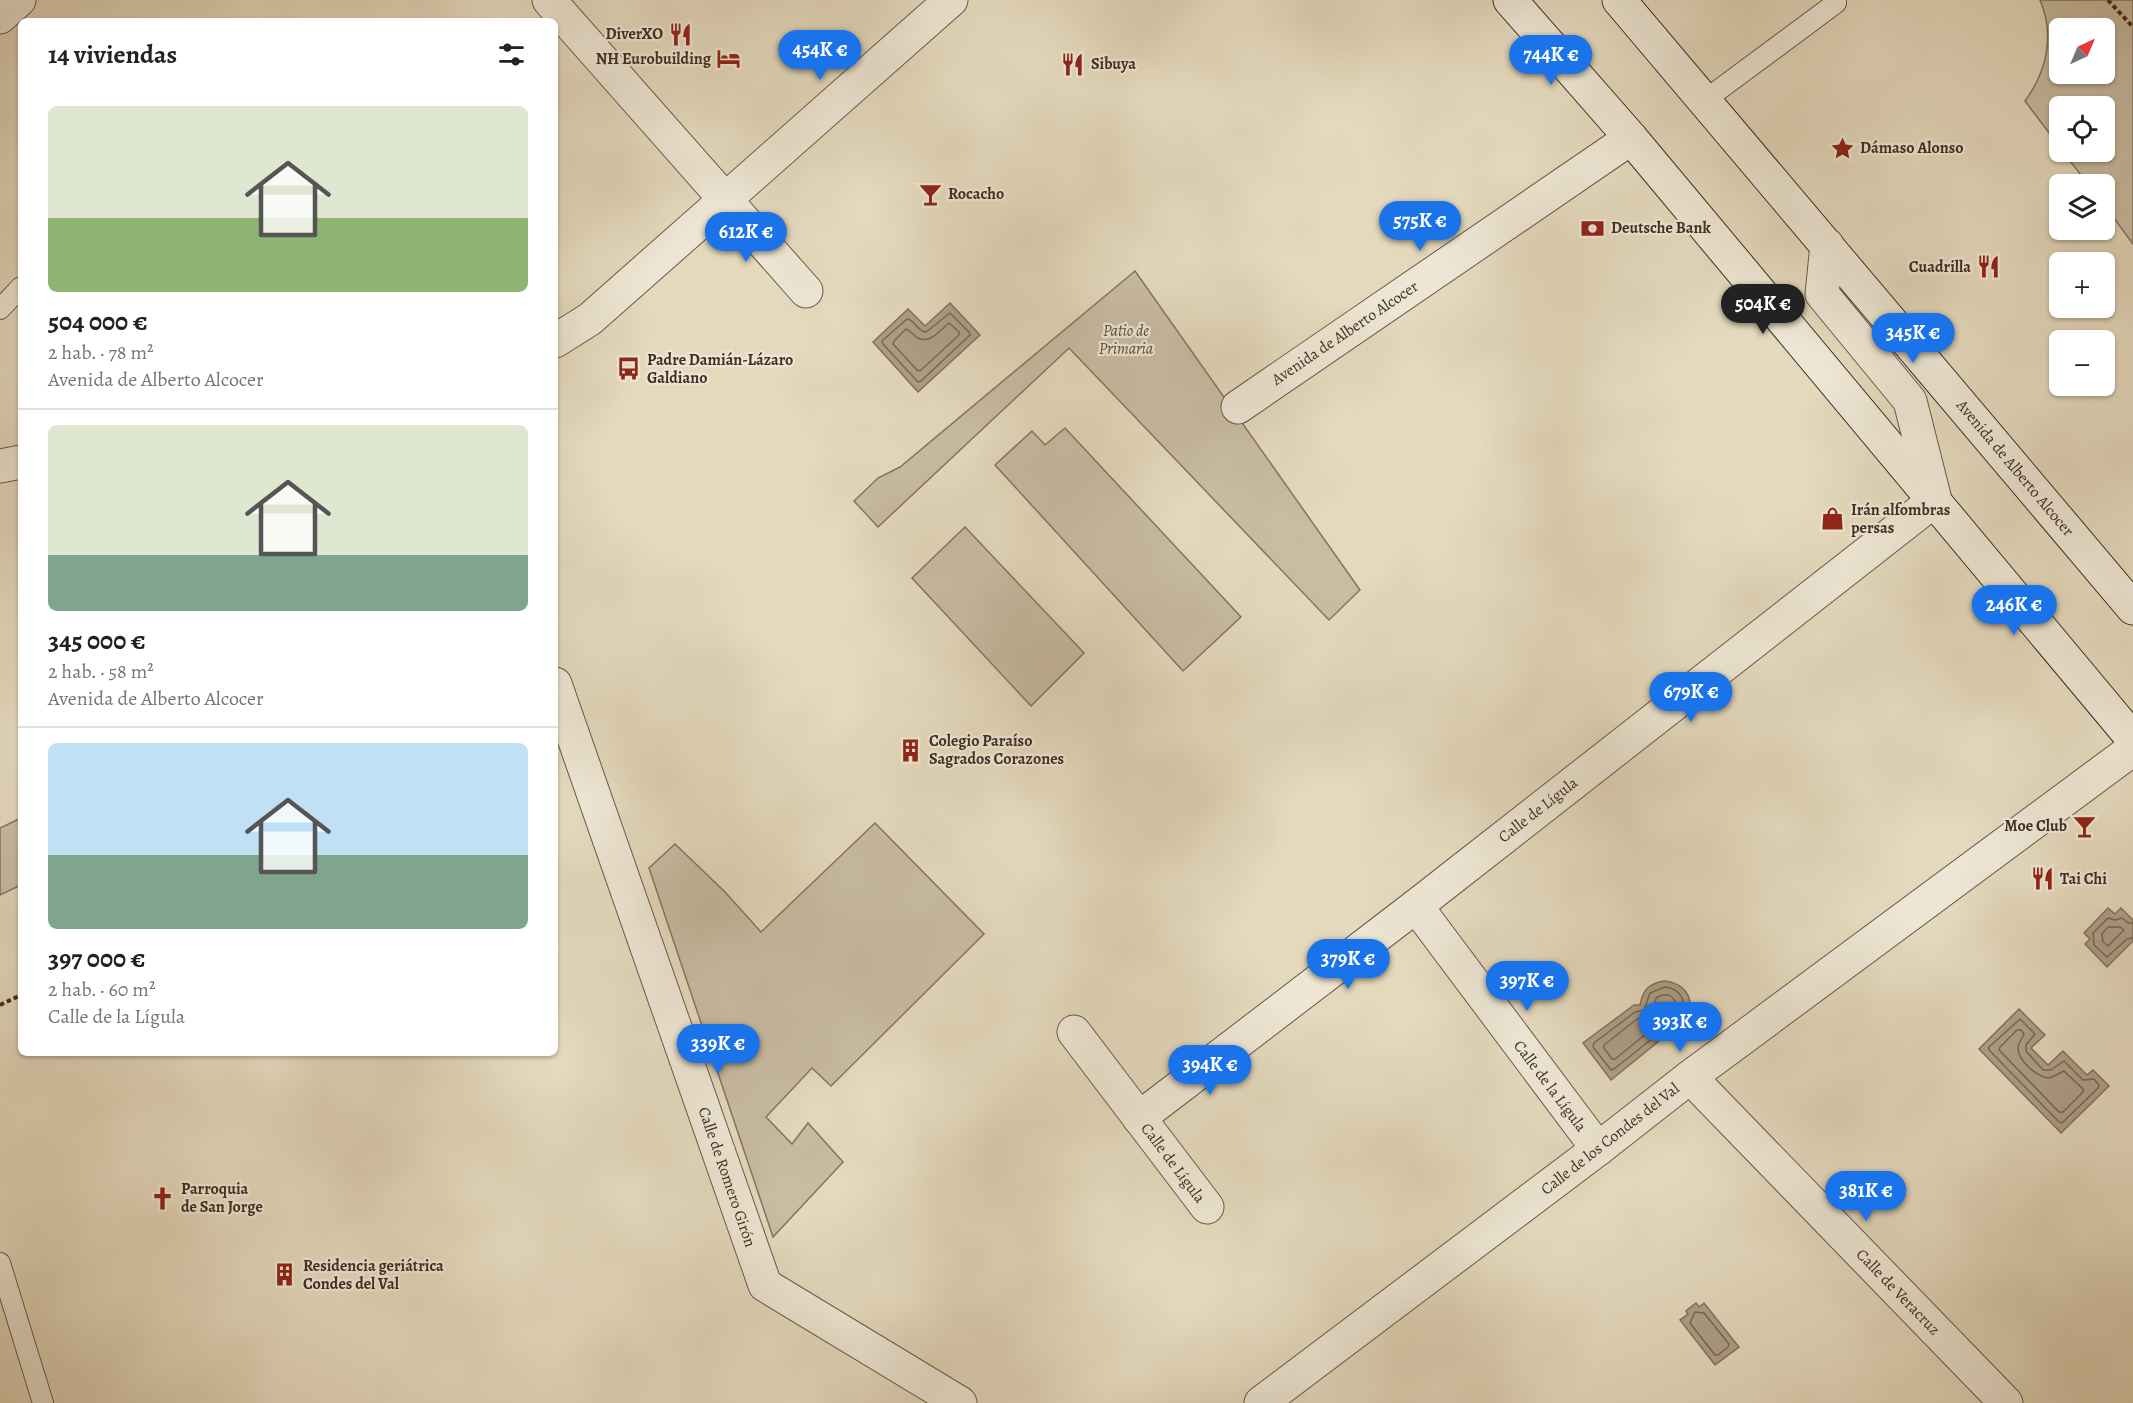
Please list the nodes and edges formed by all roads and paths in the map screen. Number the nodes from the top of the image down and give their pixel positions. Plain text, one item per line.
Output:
1 (19, 0) edge
2 (549, 0) edge
3 (951, 0) edge
4 (1510, 0) edge
5 (1619, 0) edge
6 (2108, 0) edge
7 (1836, 3) dead end
8 (0, 17) edge
9 (2133, 27) edge
10 (1705, 100) junction
11 (1631, 138) junction
12 (724, 200) junction
13 (1827, 245) junction
14 (18, 290) edge
15 (806, 291) dead end
16 (0, 309) edge
17 (558, 339) edge
18 (1238, 407) dead end
19 (18, 463) edge
20 (0, 466) edge
21 (1935, 500) junction
22 (2133, 608) edge
23 (558, 693) edge
24 (2133, 739) edge
25 (2133, 749) edge
26 (1416, 906) junction
27 (18, 996) edge
28 (0, 1005) edge
29 (1074, 1032) dead end
30 (1690, 1077) junction
31 (1139, 1118) junction
32 (1598, 1149) junction
33 (1207, 1207) dead end
34 (0, 1263) edge
35 (43, 1403) edge
36 (960, 1403) edge
37 (1261, 1403) edge
38 (2006, 1403) edge

1 - 8 street
2 - 12 street
3 - 12 street
4 - 11 street
5 - 10 street, Avenida de Alberto Alcocer
6 - 9 path
7 - 10 lane
10 - 13 street, Avenida de Alberto Alcocer
11 - 18 street, Avenida de Alberto Alcocer
11 - 21 street
12 - 15 street
12 - 17 street
13 - 21 street
13 - 22 street, Avenida de Alberto Alcocer
14 - 16 lane
19 - 20 street
21 - 24 street
21 - 26 street, Calle de Lígula
23 - 36 street, Calle de Romero Girón
25 - 30 street, Calle de los Condes del Val
26 - 31 street, Calle de Lígula
26 - 32 street, Calle de la Lígula
27 - 28 path
29 - 31 street, Calle de Lígula
30 - 32 street, Calle de los Condes del Val
30 - 38 street, Calle de Veracruz
31 - 33 street, Calle de Lígula
32 - 37 street, Calle de los Condes del Val
34 - 35 lane

